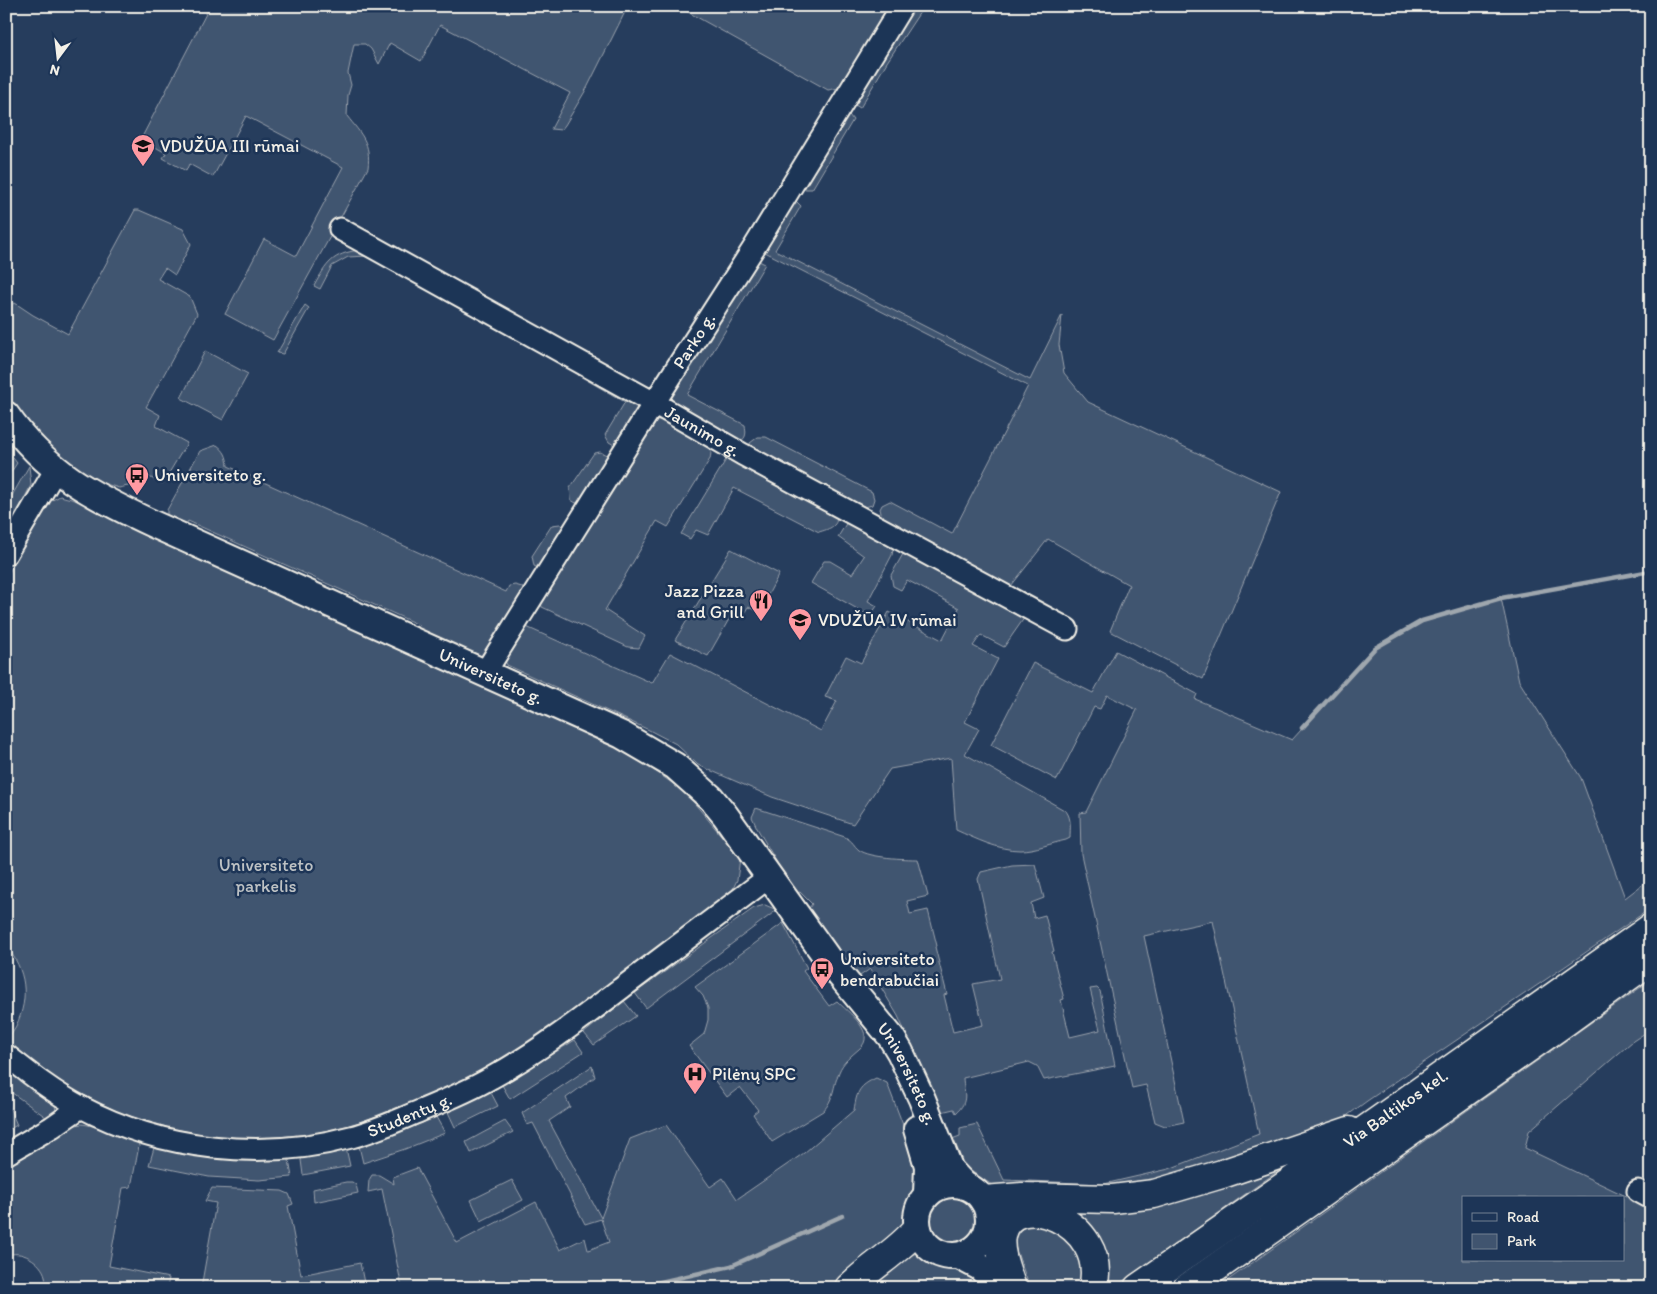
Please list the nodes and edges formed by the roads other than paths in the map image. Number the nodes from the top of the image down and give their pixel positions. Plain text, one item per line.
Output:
1 (902, 6) edge
2 (340, 229) dead end
3 (654, 403) junction
4 (6, 416) edge
5 (56, 470) junction
6 (6, 554) edge
7 (1067, 629) dead end
8 (484, 674) junction
9 (769, 877) junction
10 (1651, 928) edge
11 (1651, 960) edge
12 (836, 970) junction
13 (6, 1055) edge
14 (81, 1107) junction
15 (1378, 1121) junction
16 (6, 1154) edge
17 (974, 1193) junction
18 (927, 1194) junction
19 (917, 1229) junction
20 (986, 1235) junction
21 (959, 1256) junction
22 (849, 1288) edge
23 (1002, 1288) edge
24 (1010, 1288) edge
25 (1093, 1288) edge
26 (1138, 1288) edge
27 (1187, 1288) edge

1 - 3 street, Parko g.
2 - 3 street, Jaunimo g.
3 - 7 street, Jaunimo g.
3 - 8 street, Parko g.
4 - 5 main road, Universiteto g.
5 - 6 street
5 - 8 main road, Universiteto g.
8 - 9 main road, Universiteto g.
9 - 12 main road, Universiteto g.
9 - 14 street, Studentų g.
10 - 15 highway, Via Baltikos kel.
11 - 27 highway, Via Baltikos kel.
12 - 17 main road, Universiteto g.
12 - 18 main road, Universiteto g.
13 - 14 street, Studentų g.
14 - 16 street
15 - 17 highway
15 - 26 highway, Via Baltikos kel.
17 - 18 main road
17 - 20 main road
18 - 19 main road
19 - 21 main road
19 - 22 highway
20 - 21 main road
20 - 24 main road
21 - 23 main road
24 - 25 highway

